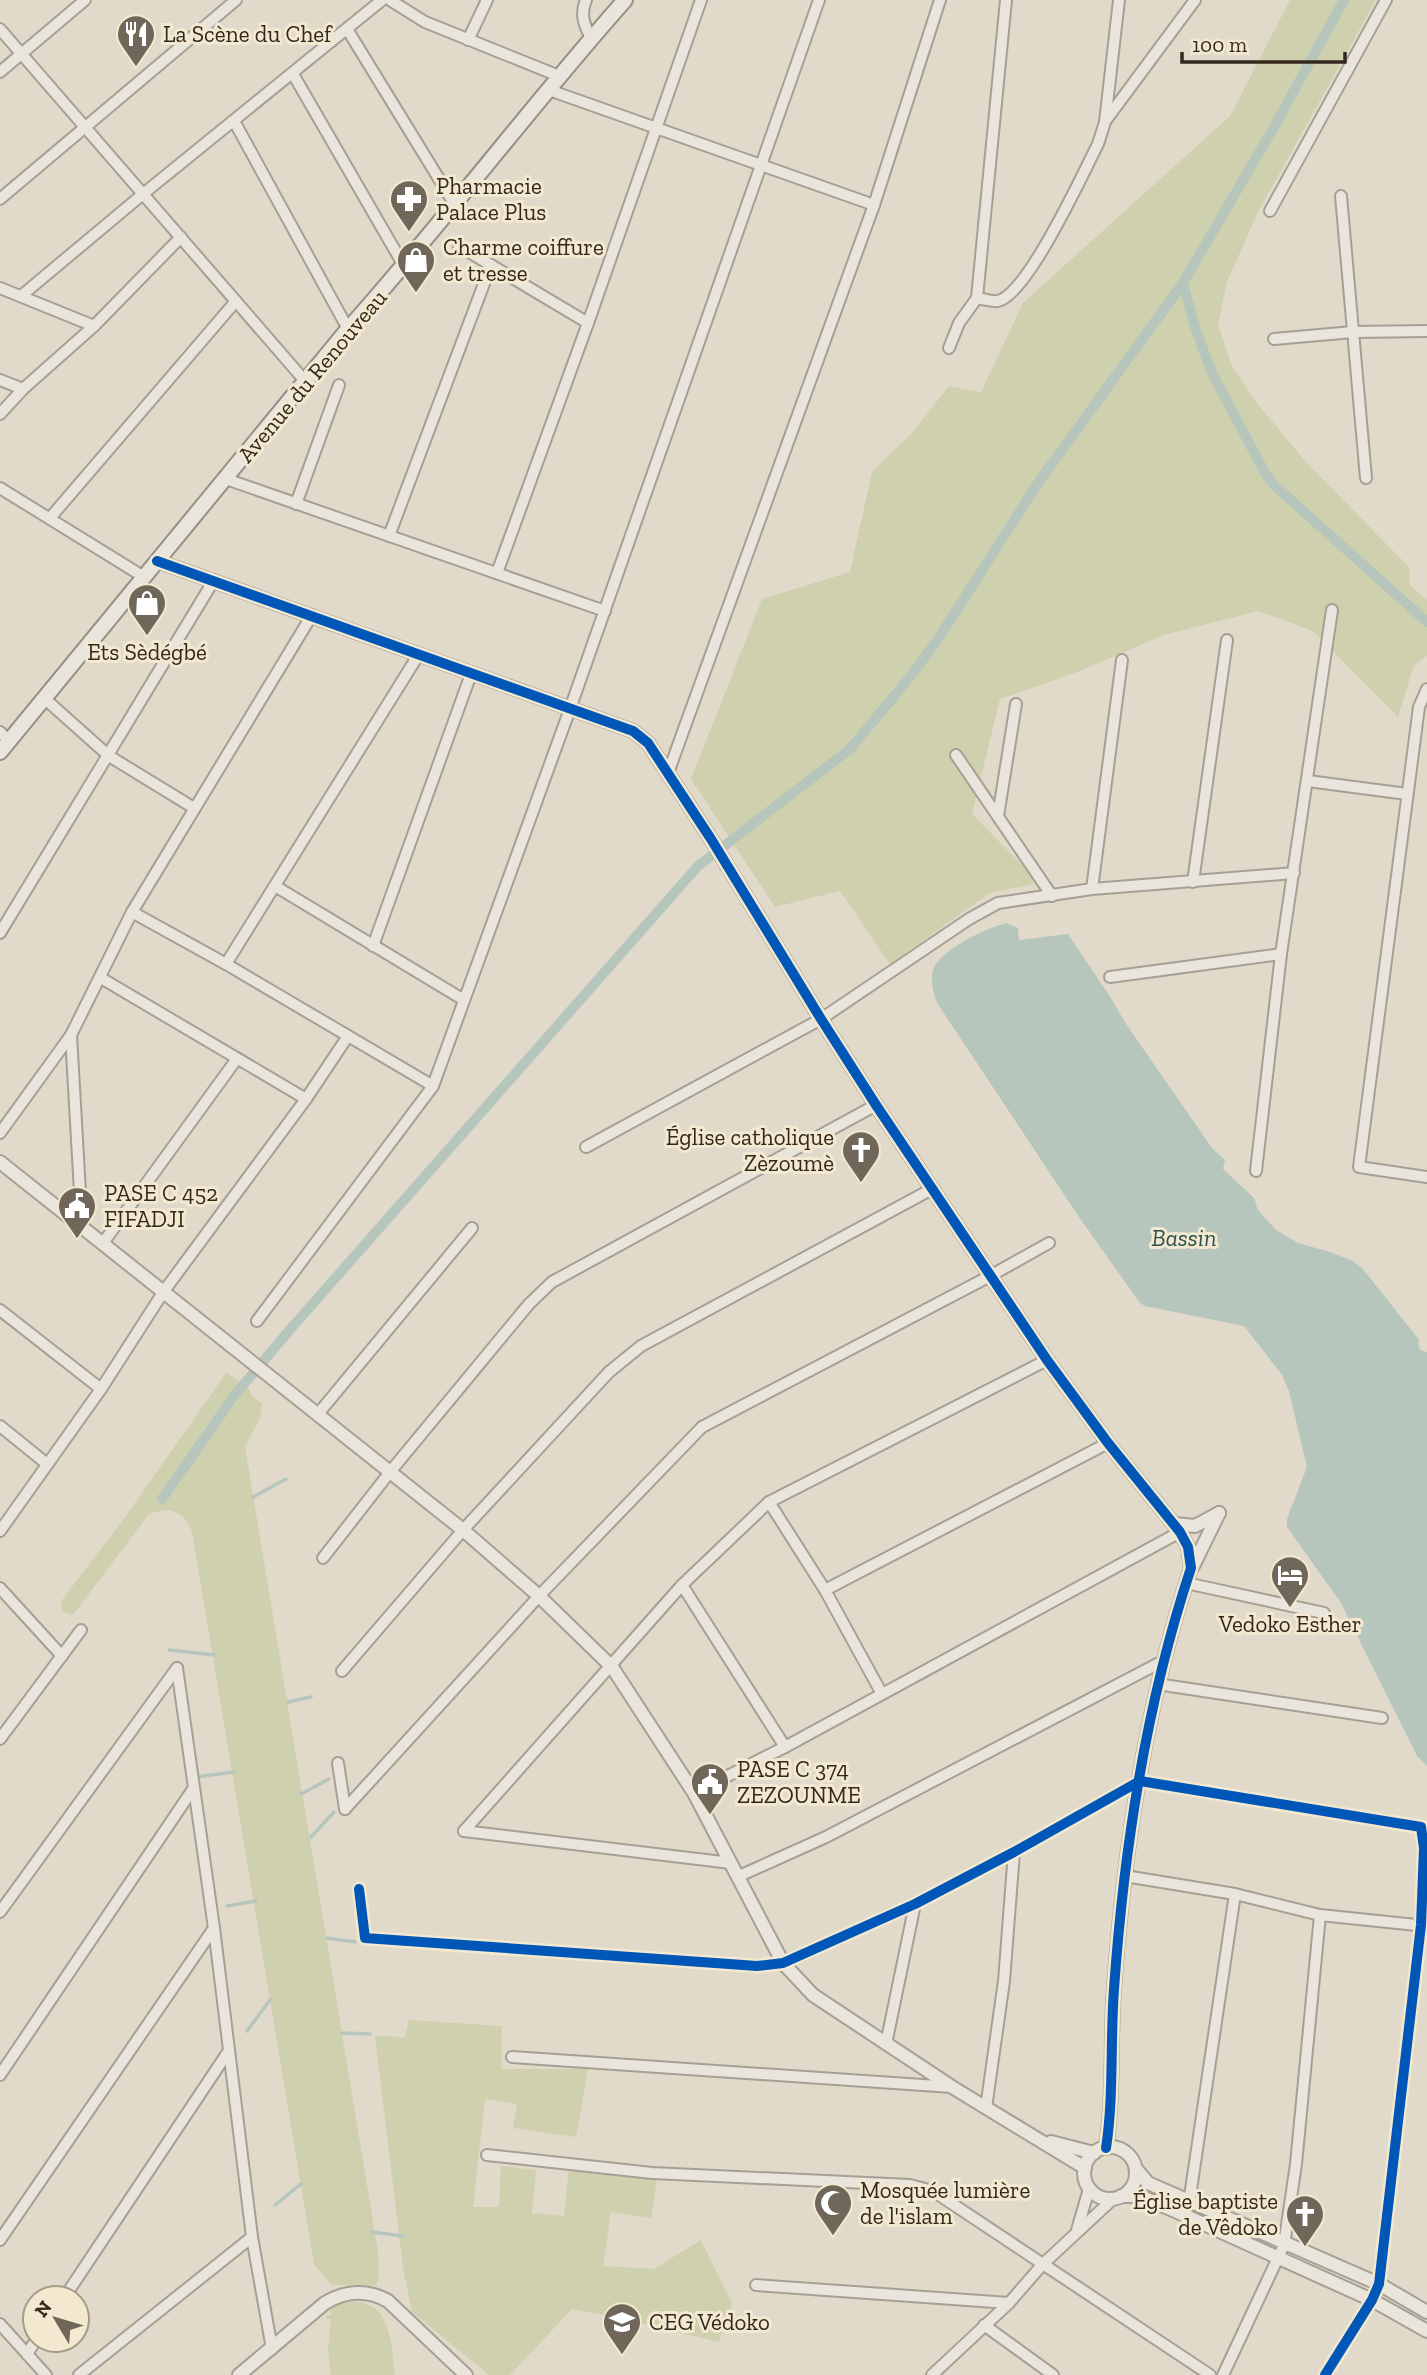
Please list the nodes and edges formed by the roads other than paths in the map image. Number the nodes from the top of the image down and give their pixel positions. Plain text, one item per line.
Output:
1 (85, 0) edge
2 (236, 0) edge
3 (382, 0) edge
4 (390, 0) edge
5 (487, 0) edge
6 (586, 0) edge
7 (625, 0) edge
8 (701, 0) edge
9 (819, 0) edge
10 (940, 0) edge
11 (1006, 0) edge
12 (1119, 0) edge
13 (1195, 0) edge
14 (1386, 0) edge
15 (0, 29) edge
16 (347, 29) junction
17 (591, 38) junction
18 (468, 40) junction
19 (21, 54) junction
20 (0, 72) edge
21 (293, 74) junction
22 (559, 76) junction
23 (549, 90) junction
24 (234, 121) junction
25 (1105, 122) junction
26 (85, 128) junction
27 (657, 128) junction
28 (761, 165) junction
29 (143, 194) junction
30 (1341, 196) dead end
31 (0, 200) edge
32 (455, 205) junction
33 (874, 205) junction
34 (1270, 211) dead end
35 (181, 237) junction
36 (458, 246) dead end
37 (491, 265) junction
38 (404, 266) junction
39 (0, 288) edge
40 (21, 296) junction
41 (977, 298) junction
42 (236, 301) junction
43 (589, 323) junction
44 (94, 326) junction
45 (348, 329) junction
46 (1353, 331) junction
47 (1427, 331) edge
48 (1274, 339) dead end
49 (949, 348) dead end
50 (0, 380) edge
51 (305, 381) junction
52 (339, 385) dead end
53 (23, 389) junction
54 (0, 414) edge
55 (1366, 478) dead end
56 (226, 480) junction
57 (0, 488) edge
58 (296, 504) junction
59 (50, 518) junction
60 (389, 536) junction
61 (157, 561) junction
62 (498, 573) junction
63 (144, 578) junction
64 (214, 580) junction
65 (1332, 610) dead end
66 (605, 611) junction
67 (312, 615) junction
68 (1227, 640) dead end
69 (419, 654) junction
70 (1122, 660) dead end
71 (471, 674) junction
72 (1427, 689) edge
73 (44, 698) junction
74 (1016, 704) dead end
75 (570, 709) junction
76 (3, 742) edge
77 (109, 755) junction
78 (956, 755) dead end
79 (668, 773) junction
80 (1308, 781) junction
81 (1407, 794) junction
82 (194, 808) junction
83 (998, 816) junction
84 (1294, 873) junction
85 (1193, 882) junction
86 (275, 886) junction
87 (1092, 889) junction
88 (1052, 896) junction
89 (132, 912) junction
90 (0, 933) edge
91 (373, 946) junction
92 (1281, 954) junction
93 (226, 964) junction
94 (1110, 976) dead end
95 (101, 978) junction
96 (464, 1000) junction
97 (821, 1019) junction
98 (71, 1035) junction
99 (348, 1036) junction
100 (236, 1060) junction
101 (433, 1086) junction
102 (306, 1099) junction
103 (876, 1105) junction
104 (0, 1133) edge
105 (586, 1147) dead end
106 (0, 1162) edge
107 (1256, 1171) dead end
108 (1427, 1177) edge
109 (932, 1189) junction
110 (82, 1227) junction
111 (472, 1228) dead end
112 (103, 1243) junction
113 (1049, 1243) dead end
114 (990, 1276) junction
115 (164, 1291) junction
116 (0, 1310) edge
117 (257, 1321) dead end
118 (1047, 1360) junction
119 (101, 1389) junction
120 (318, 1414) junction
121 (0, 1426) edge
122 (1108, 1443) junction
123 (47, 1464) junction
124 (390, 1472) junction
125 (769, 1502) junction
126 (1177, 1528) junction
127 (463, 1530) junction
128 (0, 1531) edge
129 (323, 1558) dead end
130 (1191, 1568) junction
131 (1186, 1583) junction
132 (682, 1585) junction
133 (0, 1588) edge
134 (825, 1590) junction
135 (540, 1596) junction
136 (1324, 1613) dead end
137 (81, 1630) dead end
138 (62, 1656) junction
139 (1163, 1661) junction
140 (612, 1667) junction
141 (342, 1671) dead end
142 (1157, 1684) junction
143 (882, 1694) junction
144 (0, 1716) edge
145 (1382, 1718) dead end
146 (10, 1726) junction
147 (0, 1739) edge
148 (785, 1747) junction
149 (338, 1763) dead end
150 (1140, 1781) junction
151 (193, 1789) junction
152 (694, 1793) junction
153 (1014, 1852) junction
154 (731, 1863) junction
155 (1125, 1876) junction
156 (737, 1877) junction
157 (359, 1889) dead end
158 (1235, 1894) junction
159 (915, 1904) junction
160 (0, 1912) edge
161 (1320, 1915) junction
162 (1424, 1925) edge
163 (214, 1928) junction
164 (783, 1963) junction
165 (886, 2044) junction
166 (228, 2052) junction
167 (512, 2057) dead end
168 (0, 2075) edge
169 (952, 2087) junction
170 (986, 2108) junction
171 (1040, 2139) junction
172 (1112, 2148) junction
173 (1094, 2153) junction
174 (487, 2155) dead end
175 (1085, 2168) junction
176 (1136, 2169) junction
177 (1089, 2189) junction
178 (1118, 2197) junction
179 (1189, 2203) junction
180 (1076, 2233) junction
181 (252, 2237) junction
182 (0, 2240) edge
183 (1284, 2245) junction
184 (1277, 2259) junction
185 (1042, 2265) junction
186 (73, 2284) edge
187 (1379, 2284) junction
188 (755, 2285) dead end
189 (1372, 2300) junction
190 (1009, 2303) junction
191 (1427, 2312) edge
192 (0, 2324) edge
193 (984, 2325) junction
194 (1427, 2331) edge
195 (21, 2347) edge
196 (272, 2349) junction
197 (27, 2354) edge
198 (46, 2375) edge
199 (79, 2375) edge
200 (239, 2375) edge
201 (466, 2375) edge
202 (932, 2375) edge
203 (1053, 2375) edge
204 (1210, 2375) edge
205 (1223, 2375) edge
206 (1325, 2375) edge

1 - 19 street
2 - 26 street
3 - 16 street
4 - 18 street
5 - 18 street
6 - 17 street
7 - 17 main road, Avenue du Renouveau
8 - 27 street
9 - 28 street
10 - 33 street
11 - 41 street
12 - 25 street
13 - 25 street
14 - 34 street
15 - 19 street
16 - 21 street
16 - 32 street
17 - 22 main road, Avenue du Renouveau
18 - 22 street
19 - 20 street
19 - 26 street
21 - 24 street
21 - 38 street
22 - 23 main road, Avenue du Renouveau
23 - 27 street
23 - 32 main road, Avenue du Renouveau
24 - 29 street
24 - 45 street
25 - 41 street
26 - 29 street
26 - 31 street
27 - 28 street
27 - 43 street
28 - 33 street
28 - 66 street
29 - 35 street
29 - 40 street
30 - 46 street
32 - 38 main road, Avenue du Renouveau
33 - 79 street
35 - 42 street
35 - 44 street
36 - 37 street
37 - 43 street
37 - 60 street
38 - 45 main road, Avenue du Renouveau
39 - 40 street
40 - 44 street
41 - 49 street
42 - 51 street
42 - 59 street
43 - 62 street
44 - 53 street
45 - 51 main road, Avenue du Renouveau
46 - 47 street
46 - 48 street
46 - 55 street
50 - 53 street
51 - 56 main road, Avenue du Renouveau
52 - 58 street
53 - 54 street
56 - 58 street
56 - 61 main road, Avenue du Renouveau
57 - 59 street
58 - 60 street
59 - 63 street
60 - 62 street
61 - 63 main road, Avenue du Renouveau
61 - 64 street
62 - 66 street
63 - 73 main road, Avenue du Renouveau
64 - 67 street
64 - 77 street
65 - 80 street
66 - 75 street
67 - 69 street
67 - 82 street
68 - 85 street
69 - 71 street
69 - 86 street
70 - 87 street
71 - 75 street
71 - 91 street
72 - 81 street
73 - 76 main road, Avenue du Renouveau
73 - 77 street
74 - 83 street
75 - 79 street
75 - 96 street
77 - 82 street
77 - 90 street
78 - 83 street
79 - 97 street
80 - 81 street
80 - 84 street
81 - 108 street
82 - 89 street
83 - 88 street
84 - 85 street
84 - 92 street
85 - 87 street
86 - 91 street
86 - 93 street
87 - 88 street
88 - 97 street
89 - 93 street
89 - 95 street
91 - 96 street
92 - 94 street
92 - 107 street
93 - 99 street
95 - 98 street
95 - 100 street
96 - 101 street
97 - 103 street
97 - 105 street
98 - 104 street
98 - 110 street
99 - 101 street
99 - 102 street
100 - 102 street
100 - 112 street
101 - 117 street
102 - 115 street
103 - 109 street
103 - 124 street
106 - 110 street
109 - 114 street
109 - 127 street
110 - 112 street
111 - 120 street
112 - 115 street
113 - 114 street
114 - 118 street
114 - 135 street
115 - 119 street
115 - 120 street
116 - 119 street
118 - 122 street
118 - 125 street
119 - 123 street
120 - 124 street
121 - 123 street
122 - 126 street
122 - 134 street
123 - 128 street
124 - 127 street
124 - 129 street
125 - 132 street
125 - 134 street
126 - 130 street
126 - 130 street
126 - 143 street
127 - 135 street
127 - 141 street
130 - 131 street
131 - 136 street
131 - 139 street
132 - 140 street
132 - 148 street
133 - 138 street
134 - 143 street
135 - 140 street
135 - 149 street
137 - 138 street
138 - 146 street
139 - 142 street
139 - 156 street
140 - 152 street
140 - 154 street
142 - 145 street
142 - 150 street
143 - 148 street
144 - 146 street
146 - 147 street
148 - 152 street
150 - 153 street
150 - 155 street
150 - 162 street
151 - 160 street
151 - 163 street
151 - 168 street
152 - 154 street
153 - 159 street
153 - 170 street
154 - 156 street
155 - 158 street
155 - 172 street
156 - 164 street
157 - 164 street
158 - 161 street
158 - 179 street
159 - 164 street
159 - 165 street
161 - 162 street
161 - 183 street
162 - 187 street
163 - 166 street
163 - 182 street
164 - 165 street
165 - 169 street
166 - 181 street
166 - 186 street
167 - 169 street
169 - 170 street
170 - 171 street
171 - 173 street
171 - 175 street
172 - 173 street
172 - 176 street
173 - 175 street
174 - 185 street
175 - 177 street
176 - 178 street
176 - 179 street
177 - 178 street
177 - 180 street
178 - 180 street
178 - 184 street
179 - 183 street
180 - 185 street
181 - 196 street
181 - 199 street
183 - 184 street
183 - 187 street
184 - 189 street
184 - 205 street
185 - 190 street
185 - 204 street
187 - 189 street
187 - 191 street
188 - 190 street
189 - 194 street
189 - 206 street
190 - 193 street
192 - 195 street
193 - 202 street
193 - 203 street
196 - 200 street
196 - 201 street
197 - 198 street

